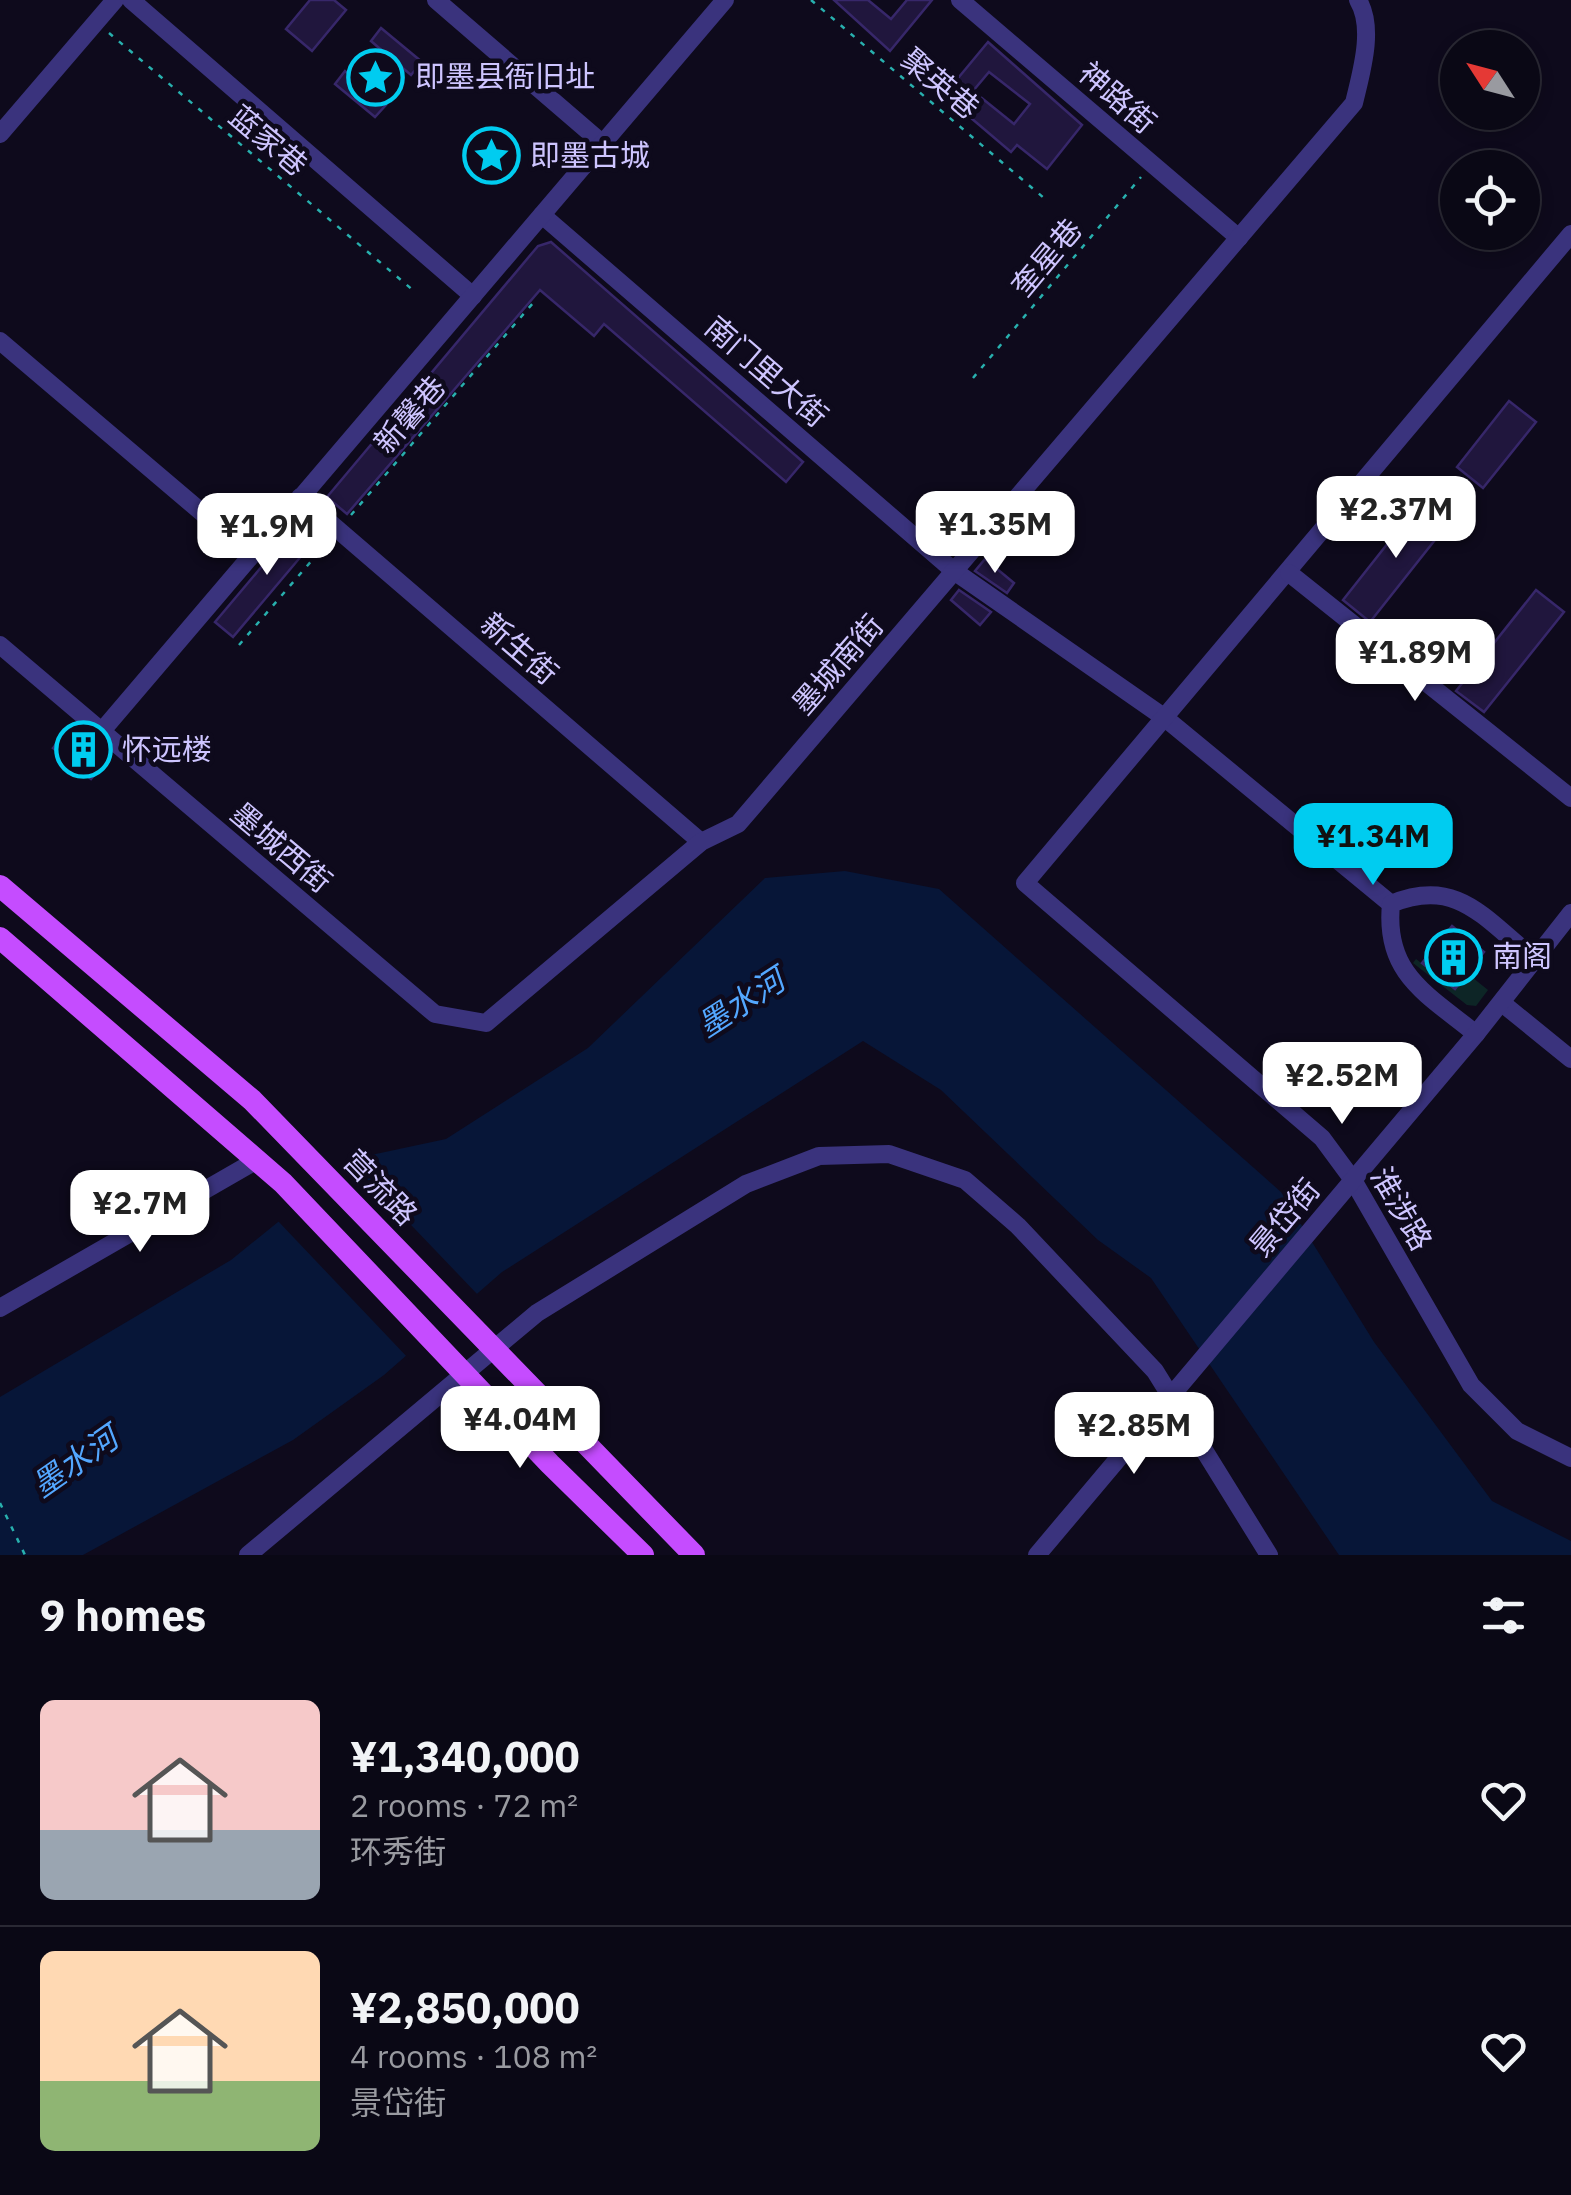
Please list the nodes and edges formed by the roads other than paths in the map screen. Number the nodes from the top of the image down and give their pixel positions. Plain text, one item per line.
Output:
1 (115, 0) edge
2 (131, 0) edge
3 (436, 0) edge
4 (725, 0) edge
5 (960, 0) edge
6 (1360, 4) edge
7 (0, 134) edge
8 (602, 143) junction
9 (542, 215) junction
10 (1571, 234) edge
11 (1239, 238) junction
12 (473, 296) junction
13 (0, 341) edge
14 (300, 498) junction
15 (252, 555) junction
16 (954, 571) junction
17 (1289, 572) junction
18 (0, 645) edge
19 (1164, 718) junction
20 (101, 732) junction
21 (1571, 798) edge
22 (701, 842) junction
23 (0, 886) edge
24 (1391, 904) junction
25 (1571, 913) edge
26 (0, 938) edge
27 (1535, 960) junction
28 (1502, 1002) junction
29 (436, 1014) joint
30 (1476, 1034) junction
31 (1571, 1059) edge
32 (257, 1160) junction
33 (1353, 1180) junction
34 (0, 1308) edge
35 (491, 1347) junction
36 (463, 1372) junction
37 (1171, 1397) junction
38 (1571, 1458) edge
39 (248, 1555) edge
40 (643, 1555) edge
41 (694, 1555) edge
42 (1037, 1555) edge
43 (1269, 1555) edge

1 - 7 street
2 - 12 street
3 - 8 street
4 - 8 street
5 - 11 street, 神路街
6 - 11 street, 墨城南街
8 - 9 street
9 - 12 street
9 - 16 street, 南门里大街
10 - 17 street
11 - 16 street, 墨城南街
12 - 14 street
13 - 15 street
14 - 15 street
14 - 22 street, 新生街
15 - 20 street
16 - 19 street, 南门里大街
16 - 22 street, 墨城南街
17 - 19 street
17 - 21 street
18 - 20 street, 墨城西街
19 - 24 street, 南门里大街
19 - 33 street, 淮涉路
20 - 29 street, 墨城西街
22 - 29 street, 墨城南街
23 - 35 main road, 营流路
24 - 27 street
24 - 30 street
25 - 27 street, 景岱街
26 - 32 main road
27 - 28 street, 景岱街
28 - 30 street, 景岱街
28 - 31 street
30 - 33 street, 景岱街
32 - 34 street
32 - 36 main road
33 - 37 street, 景岱街
33 - 38 street, 淮涉路
35 - 36 street
35 - 37 street
35 - 41 main road, 营流路
36 - 39 street
36 - 40 main road
37 - 42 street, 景岱街
37 - 43 street

